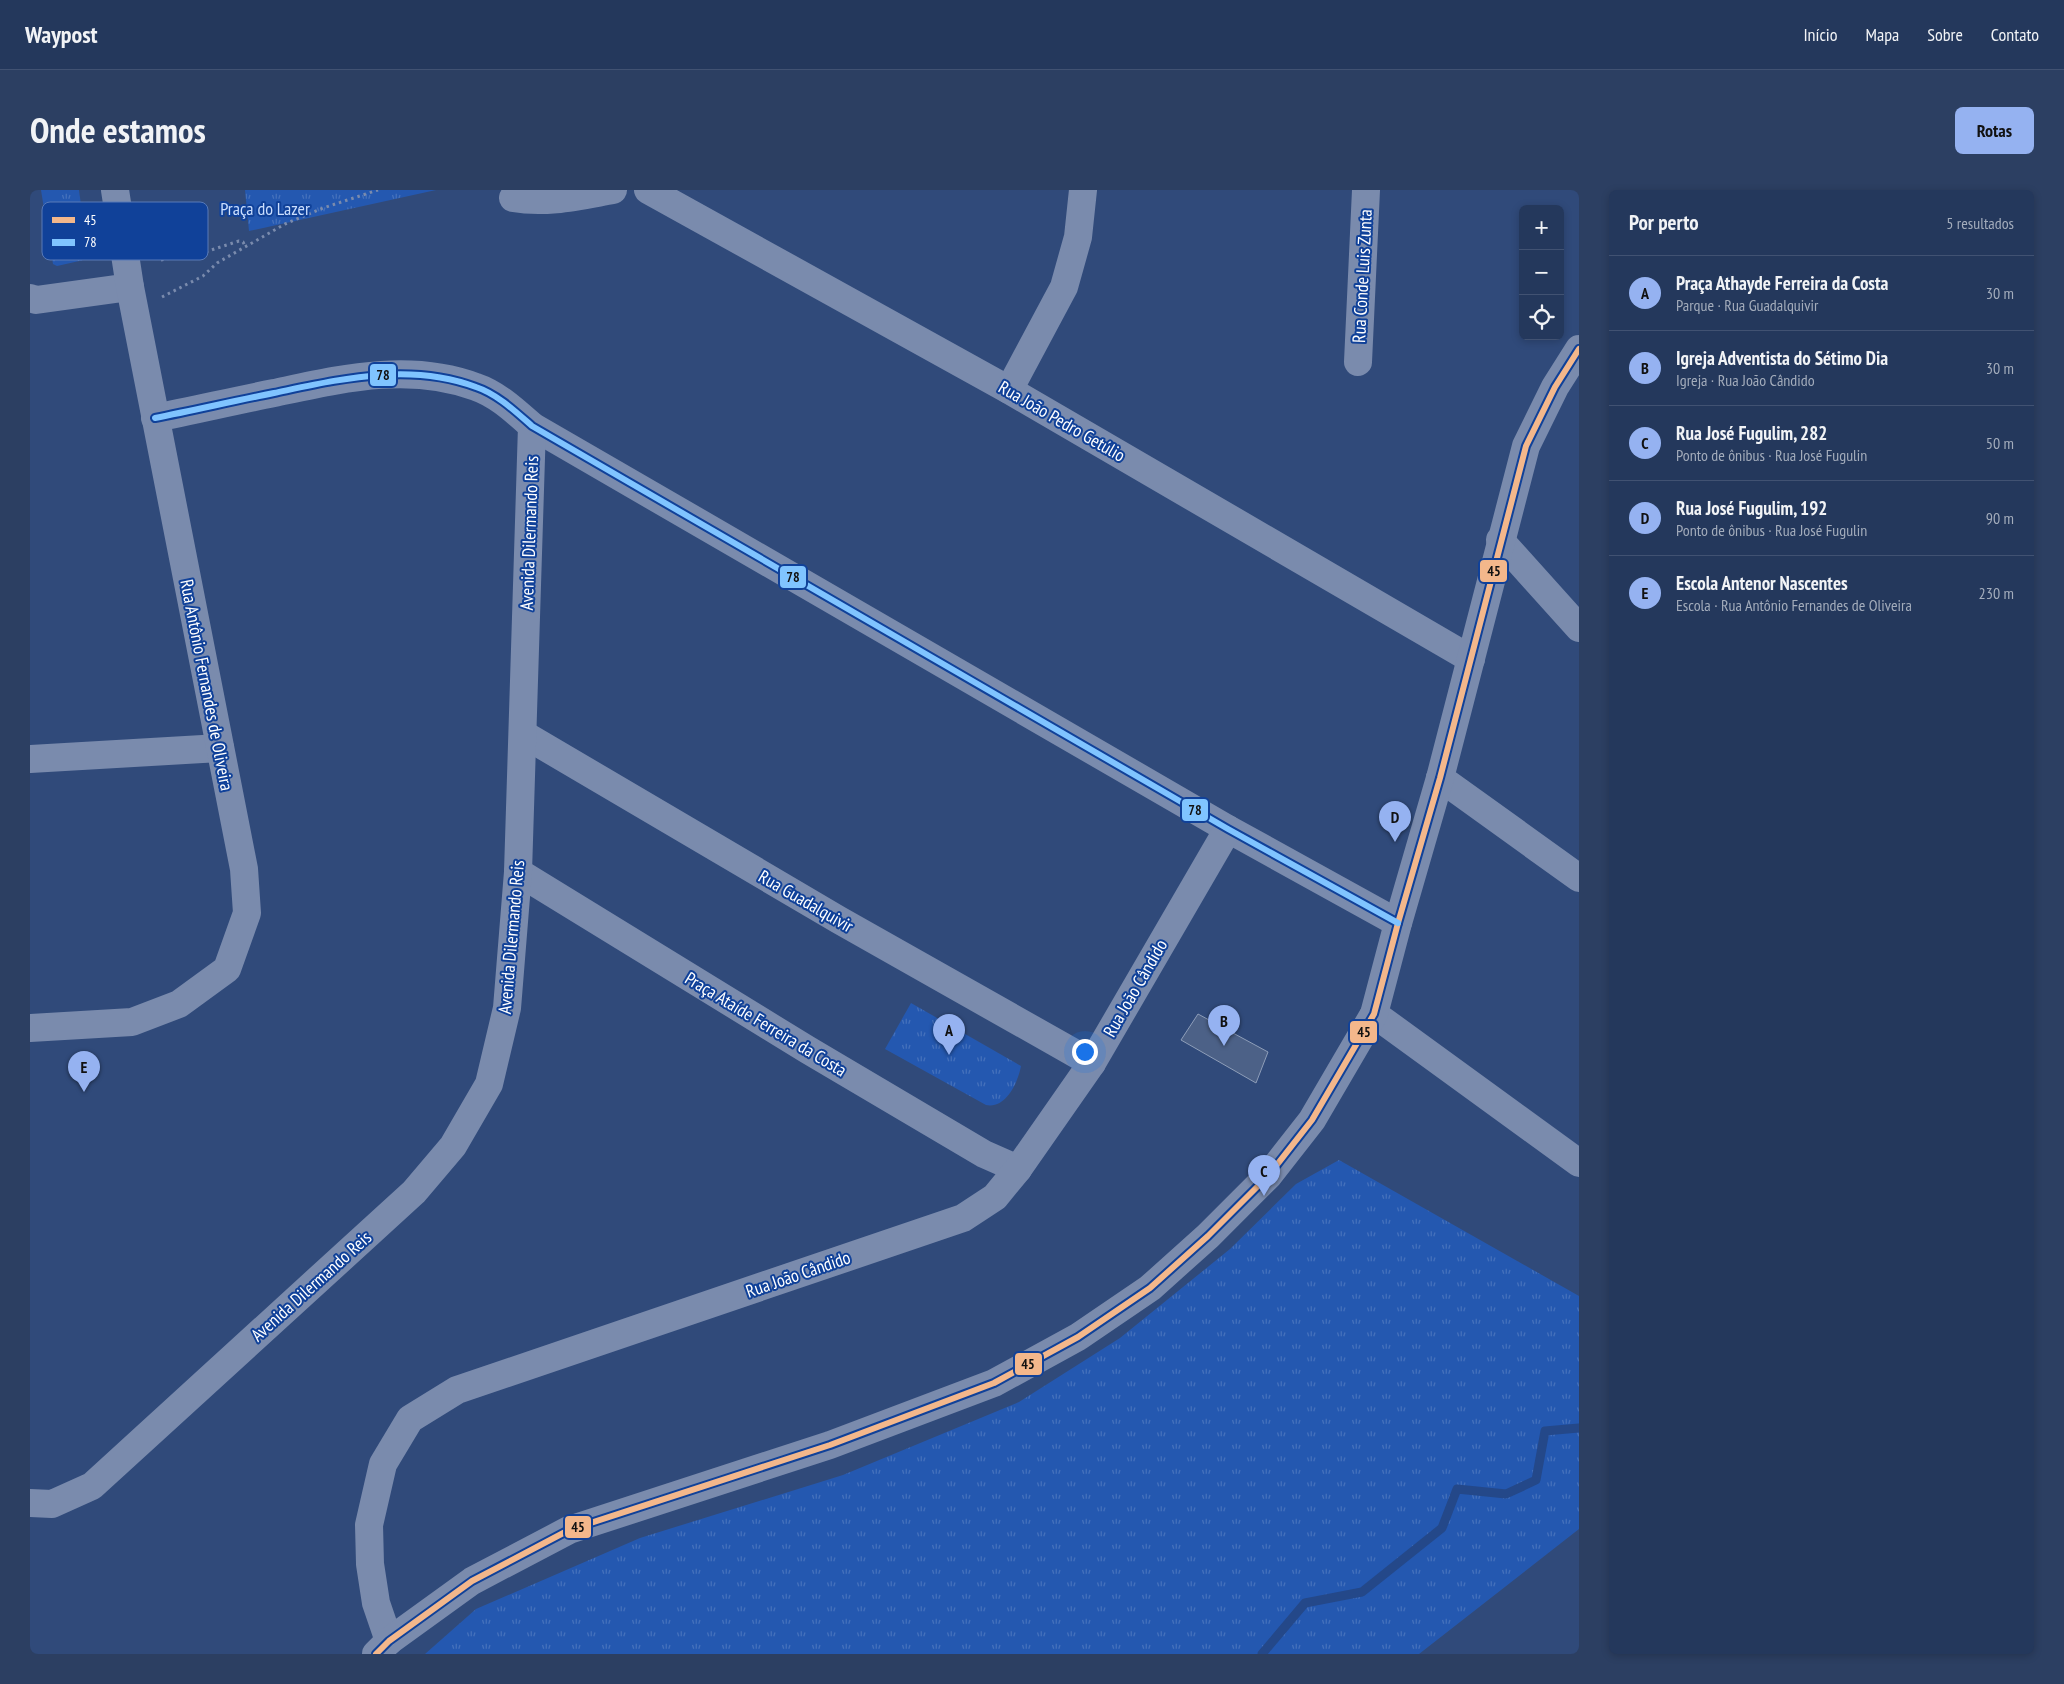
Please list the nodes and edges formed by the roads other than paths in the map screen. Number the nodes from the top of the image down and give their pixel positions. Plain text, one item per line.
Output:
1 (613, 190) edge
2 (648, 190) edge
3 (1083, 190) edge
4 (1366, 190) edge
5 (513, 198) dead end
6 (126, 260) edge
7 (30, 298) edge
8 (132, 299) junction
9 (1579, 349) edge
10 (1358, 362) dead end
11 (1009, 390) junction
12 (155, 418) junction
13 (532, 426) junction
14 (1500, 540) junction
15 (1579, 628) edge
16 (1471, 659) junction
17 (523, 734) junction
18 (220, 748) junction
19 (30, 759) edge
20 (1440, 778) junction
21 (1228, 830) junction
22 (518, 872) junction
23 (1579, 878) edge
24 (1398, 923) junction
25 (1374, 1014) junction
26 (30, 1028) edge
27 (1092, 1063) junction
28 (1579, 1163) edge
29 (1018, 1169) junction
30 (30, 1503) edge
31 (383, 1647) edge

1 - 5 street
2 - 11 street, Rua João Pedro Getúlio
3 - 11 street
4 - 10 street, Rua Conde Luis Zunta
6 - 8 street, Rua Antônio Fernandes de Oliveira
7 - 8 street
8 - 12 street, Rua Antônio Fernandes de Oliveira
9 - 14 street
11 - 16 street, Rua João Pedro Getúlio
12 - 13 street
12 - 18 street, Rua Antônio Fernandes de Oliveira
13 - 17 street, Avenida Dilermando Reis
13 - 21 street
14 - 15 street
14 - 16 street
16 - 20 street
17 - 22 street, Avenida Dilermando Reis
17 - 27 street, Rua Guadalquivir
18 - 19 street
18 - 26 street, Rua Antônio Fernandes de Oliveira
20 - 23 street
20 - 24 street
21 - 24 street
21 - 27 street, Rua João Cândido
22 - 29 street, Praça Ataíde Ferreira da Costa
22 - 30 street, Avenida Dilermando Reis
24 - 25 street
25 - 28 street
25 - 31 street
27 - 29 street, Rua João Cândido
29 - 31 street, Rua João Cândido

